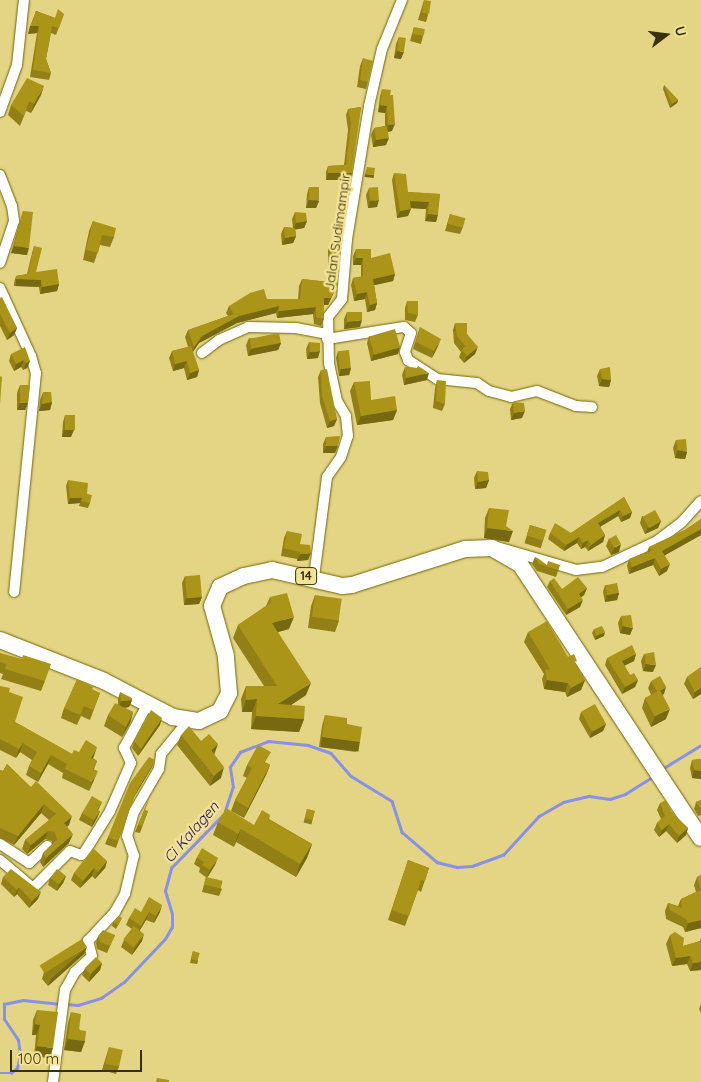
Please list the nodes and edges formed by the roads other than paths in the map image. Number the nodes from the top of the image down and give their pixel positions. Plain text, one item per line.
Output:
1 (24, 0) edge
2 (402, 0) edge
3 (0, 112) edge
4 (0, 175) edge
5 (0, 264) edge
6 (0, 288) edge
7 (326, 336) junction
8 (202, 353) dead end
9 (592, 406) dead end
10 (701, 501) edge
11 (479, 547) junction
12 (314, 577) junction
13 (14, 592) dead end
14 (0, 640) edge
15 (148, 704) junction
16 (188, 721) junction
17 (701, 837) edge
18 (47, 846) edge
19 (2, 848) edge
20 (0, 860) edge
21 (53, 1082) edge

1 - 3 street
2 - 7 street, Jalan Sudimampir
4 - 5 street
6 - 13 street
7 - 8 street
7 - 9 street
7 - 12 street, Jalan Sudimampir
10 - 11 street
11 - 12 highway, 14
11 - 17 highway, 14
12 - 16 highway, 14
14 - 15 highway
15 - 16 highway
15 - 20 street
16 - 21 street
18 - 19 street

